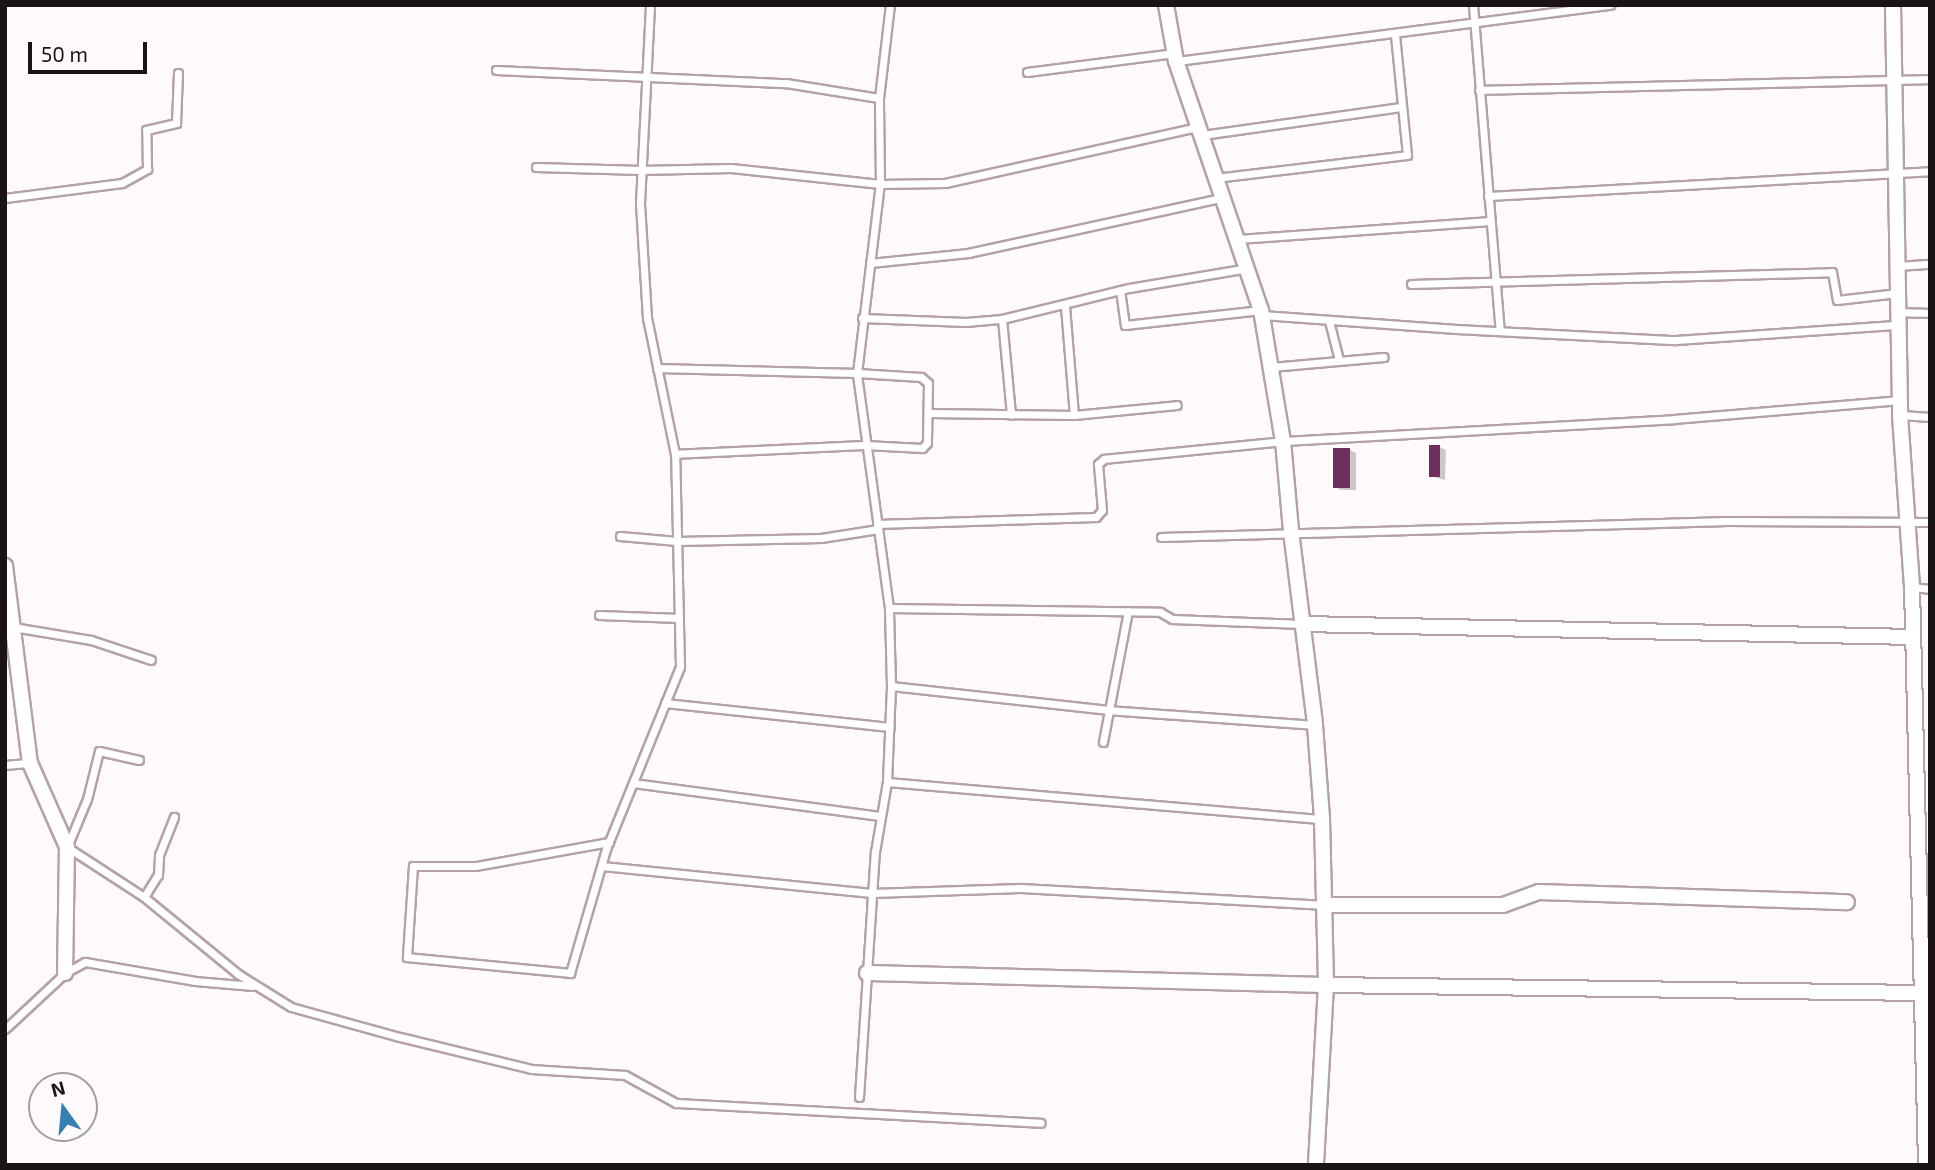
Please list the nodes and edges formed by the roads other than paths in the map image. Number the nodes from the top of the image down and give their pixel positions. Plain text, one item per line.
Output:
1 (650, 5) edge
2 (890, 5) edge
3 (1166, 5) edge
4 (1473, 5) edge
5 (1609, 5) edge
6 (1893, 5) edge
7 (1474, 24) junction
8 (1395, 34) junction
9 (1175, 57) junction
10 (496, 70) dead end
11 (178, 72) dead end
12 (1027, 72) dead end
13 (646, 76) junction
14 (1930, 79) edge
15 (1894, 80) junction
16 (1479, 90) junction
17 (879, 98) junction
18 (1401, 107) junction
19 (1199, 131) junction
20 (536, 167) dead end
21 (641, 170) junction
22 (1930, 171) edge
23 (1896, 174) junction
24 (1214, 178) junction
25 (880, 184) junction
26 (1488, 196) junction
27 (5, 198) edge
28 (1221, 198) junction
29 (1490, 221) junction
30 (1237, 239) junction
31 (870, 263) junction
32 (1930, 264) edge
33 (1897, 266) junction
34 (1248, 267) junction
35 (1495, 280) junction
36 (1411, 284) dead end
37 (1120, 290) junction
38 (1898, 293) junction
39 (1065, 306) junction
40 (1261, 312) junction
41 (1930, 313) edge
42 (862, 318) junction
43 (1002, 319) junction
44 (1898, 319) junction
45 (1329, 321) junction
46 (1500, 331) junction
47 (1384, 357) dead end
48 (1339, 360) junction
49 (1270, 367) junction
50 (657, 368) junction
51 (857, 373) junction
52 (1177, 405) dead end
53 (1900, 408) junction
54 (929, 413) junction
55 (1011, 415) junction
56 (1074, 415) junction
57 (1930, 417) edge
58 (1283, 441) junction
59 (865, 446) junction
60 (675, 454) junction
61 (1908, 521) junction
62 (1930, 522) edge
63 (877, 526) junction
64 (1291, 531) junction
65 (620, 536) dead end
66 (1161, 537) dead end
67 (677, 541) junction
68 (5, 566) edge
69 (1912, 587) junction
70 (1930, 589) edge
71 (889, 608) junction
72 (1128, 611) junction
73 (599, 615) dead end
74 (679, 618) junction
75 (1303, 624) junction
76 (13, 627) junction
77 (1911, 637) junction
78 (151, 660) dead end
79 (891, 686) junction
80 (665, 703) junction
81 (1107, 710) junction
82 (1315, 724) junction
83 (890, 727) junction
84 (1103, 742) dead end
85 (139, 760) dead end
86 (30, 762) junction
87 (5, 765) edge
88 (887, 782) junction
89 (633, 783) junction
90 (880, 816) junction
91 (174, 817) dead end
92 (1322, 819) junction
93 (609, 842) junction
94 (67, 847) junction
95 (1924, 864) edge
96 (602, 866) junction
97 (872, 892) junction
98 (144, 897) junction
99 (1847, 902) dead end
100 (1323, 905) junction
101 (1925, 956) edge
102 (65, 973) junction
103 (867, 973) junction
104 (1326, 985) junction
105 (257, 986) junction
106 (1921, 993) junction
107 (5, 1029) edge
108 (1927, 1084) edge
109 (859, 1097) dead end
110 (1040, 1123) dead end
111 (1316, 1165) edge
112 (1926, 1165) edge

1 - 13 lane
2 - 17 lane
3 - 9 street
4 - 7 lane
5 - 7 lane
6 - 15 street
7 - 8 lane
7 - 16 lane
8 - 9 lane
8 - 18 lane
9 - 12 lane
9 - 19 street
10 - 13 lane
11 - 27 lane
13 - 17 lane
13 - 21 lane
14 - 15 lane
15 - 16 lane
15 - 23 street
16 - 26 lane
17 - 25 lane
18 - 19 lane
18 - 24 lane
19 - 24 street
19 - 25 lane
20 - 21 lane
21 - 25 lane
21 - 50 lane
22 - 23 lane
23 - 26 lane
23 - 33 street
24 - 28 street
25 - 31 lane
26 - 29 lane
28 - 30 street
28 - 31 lane
29 - 30 lane
29 - 35 lane
30 - 34 street
31 - 42 lane
32 - 33 lane
33 - 38 street
34 - 37 lane
34 - 40 street
35 - 36 lane
35 - 38 lane
35 - 46 lane
37 - 39 lane
37 - 40 lane
38 - 44 street
39 - 43 lane
39 - 56 lane
40 - 45 lane
40 - 49 street
41 - 44 lane
42 - 43 lane
42 - 51 lane
43 - 55 lane
44 - 46 lane
44 - 53 street
45 - 46 lane
45 - 48 lane
47 - 48 lane
48 - 49 lane
49 - 58 street
50 - 51 lane
50 - 60 lane
51 - 54 lane
51 - 59 lane
52 - 56 lane
53 - 57 lane
53 - 58 lane
53 - 61 street
54 - 55 lane
54 - 59 lane
55 - 56 lane
58 - 63 lane
58 - 64 street
59 - 60 lane
59 - 63 lane
60 - 67 lane
61 - 62 lane
61 - 64 lane
61 - 69 street
63 - 67 lane
63 - 71 lane
64 - 66 lane
64 - 75 street
65 - 67 lane
67 - 74 lane
68 - 76 street
69 - 70 lane
69 - 77 street
71 - 72 lane
71 - 79 lane
72 - 75 lane
72 - 81 lane
73 - 74 lane
74 - 80 lane
75 - 77 street
75 - 82 street
76 - 78 lane
76 - 86 street
77 - 95 street
79 - 81 lane
79 - 83 lane
80 - 83 lane
80 - 89 lane
81 - 82 lane
81 - 84 lane
82 - 92 street
83 - 88 lane
85 - 94 lane
86 - 87 lane
86 - 94 street
88 - 90 lane
88 - 92 lane
89 - 90 lane
89 - 93 lane
90 - 97 lane
91 - 98 lane
92 - 100 street
93 - 96 lane
93 - 96 lane
94 - 98 lane
94 - 102 street
95 - 101 street
96 - 97 lane
97 - 100 lane
97 - 103 lane
98 - 105 lane
99 - 100 street
100 - 104 street
101 - 106 street
102 - 105 lane
102 - 107 lane
103 - 104 street
103 - 109 lane
104 - 106 street
104 - 111 street
105 - 110 lane
106 - 108 street
108 - 112 street

